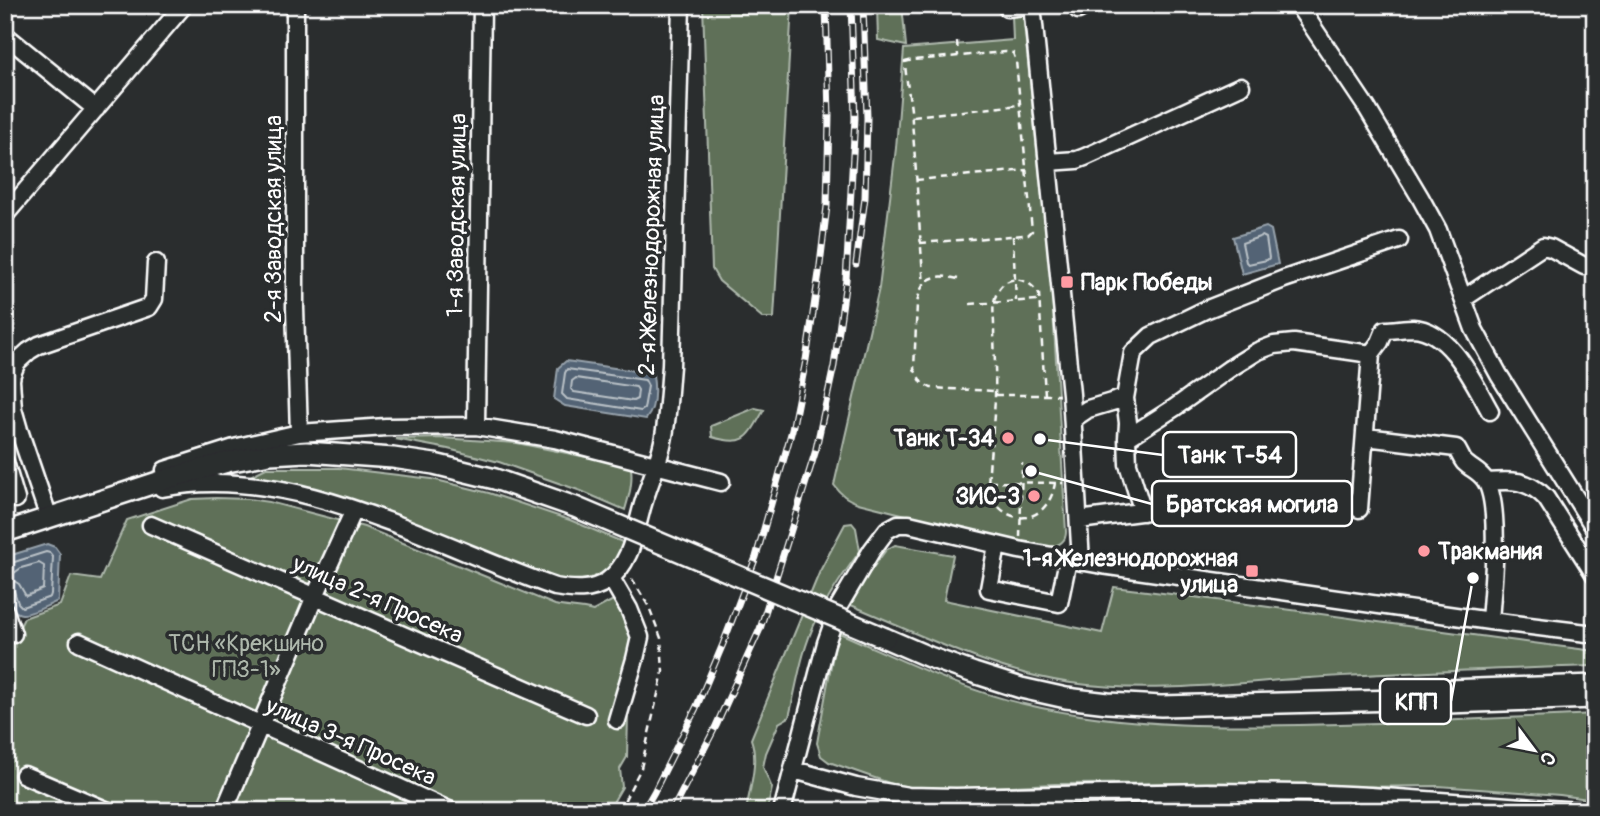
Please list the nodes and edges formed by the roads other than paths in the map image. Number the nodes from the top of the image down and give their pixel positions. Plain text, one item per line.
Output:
1 (184, 5) edge
2 (295, 5) edge
3 (482, 5) edge
4 (681, 5) edge
5 (1032, 5) edge
6 (1298, 5) edge
7 (1007, 8) dead end
8 (5, 35) edge
9 (1241, 86) dead end
10 (96, 109) junction
11 (1048, 162) junction
12 (5, 215) edge
13 (1399, 240) dead end
14 (156, 262) dead end
15 (1584, 267) dead end
16 (1463, 299) junction
17 (1371, 354) junction
18 (1125, 398) junction
19 (1490, 411) dead end
20 (1073, 419) junction
21 (476, 426) junction
22 (12, 432) edge
23 (299, 433) junction
24 (1366, 437) junction
25 (1127, 438) junction
26 (5, 462) edge
27 (657, 466) junction
28 (721, 482) dead end
29 (1487, 482) junction
30 (16, 499) dead end
31 (1209, 503) dead end
32 (88, 505) junction
33 (1359, 509) dead end
34 (354, 510) junction
35 (1143, 512) junction
36 (49, 518) junction
37 (1079, 520) junction
38 (151, 525) dead end
39 (1595, 530) edge
40 (5, 532) edge
41 (997, 545) junction
42 (1074, 561) junction
43 (1595, 575) edge
44 (611, 578) junction
45 (315, 596) junction
46 (5, 611) edge
47 (1490, 621) junction
48 (13, 634) dead end
49 (1595, 634) edge
50 (79, 642) dead end
51 (1595, 685) edge
52 (1595, 698) edge
53 (1399, 700) junction
54 (586, 715) dead end
55 (617, 720) dead end
56 (260, 725) junction
57 (794, 770) junction
58 (24, 775) dead end
59 (1208, 792) junction
60 (108, 811) edge
61 (224, 811) edge
62 (451, 811) edge
63 (782, 811) edge
64 (1205, 811) edge
65 (1578, 811) edge

1 - 10 street
2 - 23 street, 2-я Заводская улица
3 - 21 street, 1-я Заводская улица
4 - 27 street, 2-я Железнодорожная улица
5 - 7 street
5 - 11 street
6 - 16 street
8 - 10 street
9 - 11 street
10 - 12 street
11 - 20 street
13 - 18 street
14 - 22 street
15 - 16 street
16 - 39 street
17 - 19 street
17 - 24 street
17 - 25 street
18 - 20 street
18 - 25 street
20 - 37 street
21 - 23 street
21 - 27 street
22 - 36 street
23 - 32 street
24 - 29 street
24 - 33 street
25 - 35 street
26 - 30 street
27 - 28 street
27 - 44 street, 2-я Железнодорожная улица
29 - 43 street
29 - 47 street
31 - 35 street
32 - 34 street
32 - 36 main road
32 - 53 main road, bridge
34 - 44 street
34 - 45 street
35 - 37 street
36 - 40 main road
37 - 42 street
38 - 45 street, улица 2-я Просека
41 - 42 street
41 - 42 street
41 - 57 street
42 - 47 street
44 - 55 street
45 - 54 street, улица 2-я Просека
45 - 56 street
46 - 48 street
47 - 49 street
50 - 56 street, улица 3-я Просека
51 - 53 main road
52 - 53 main road
56 - 61 street
56 - 62 street, улица 3-я Просека
57 - 59 street
57 - 63 street
58 - 60 street
59 - 64 street
59 - 65 street

